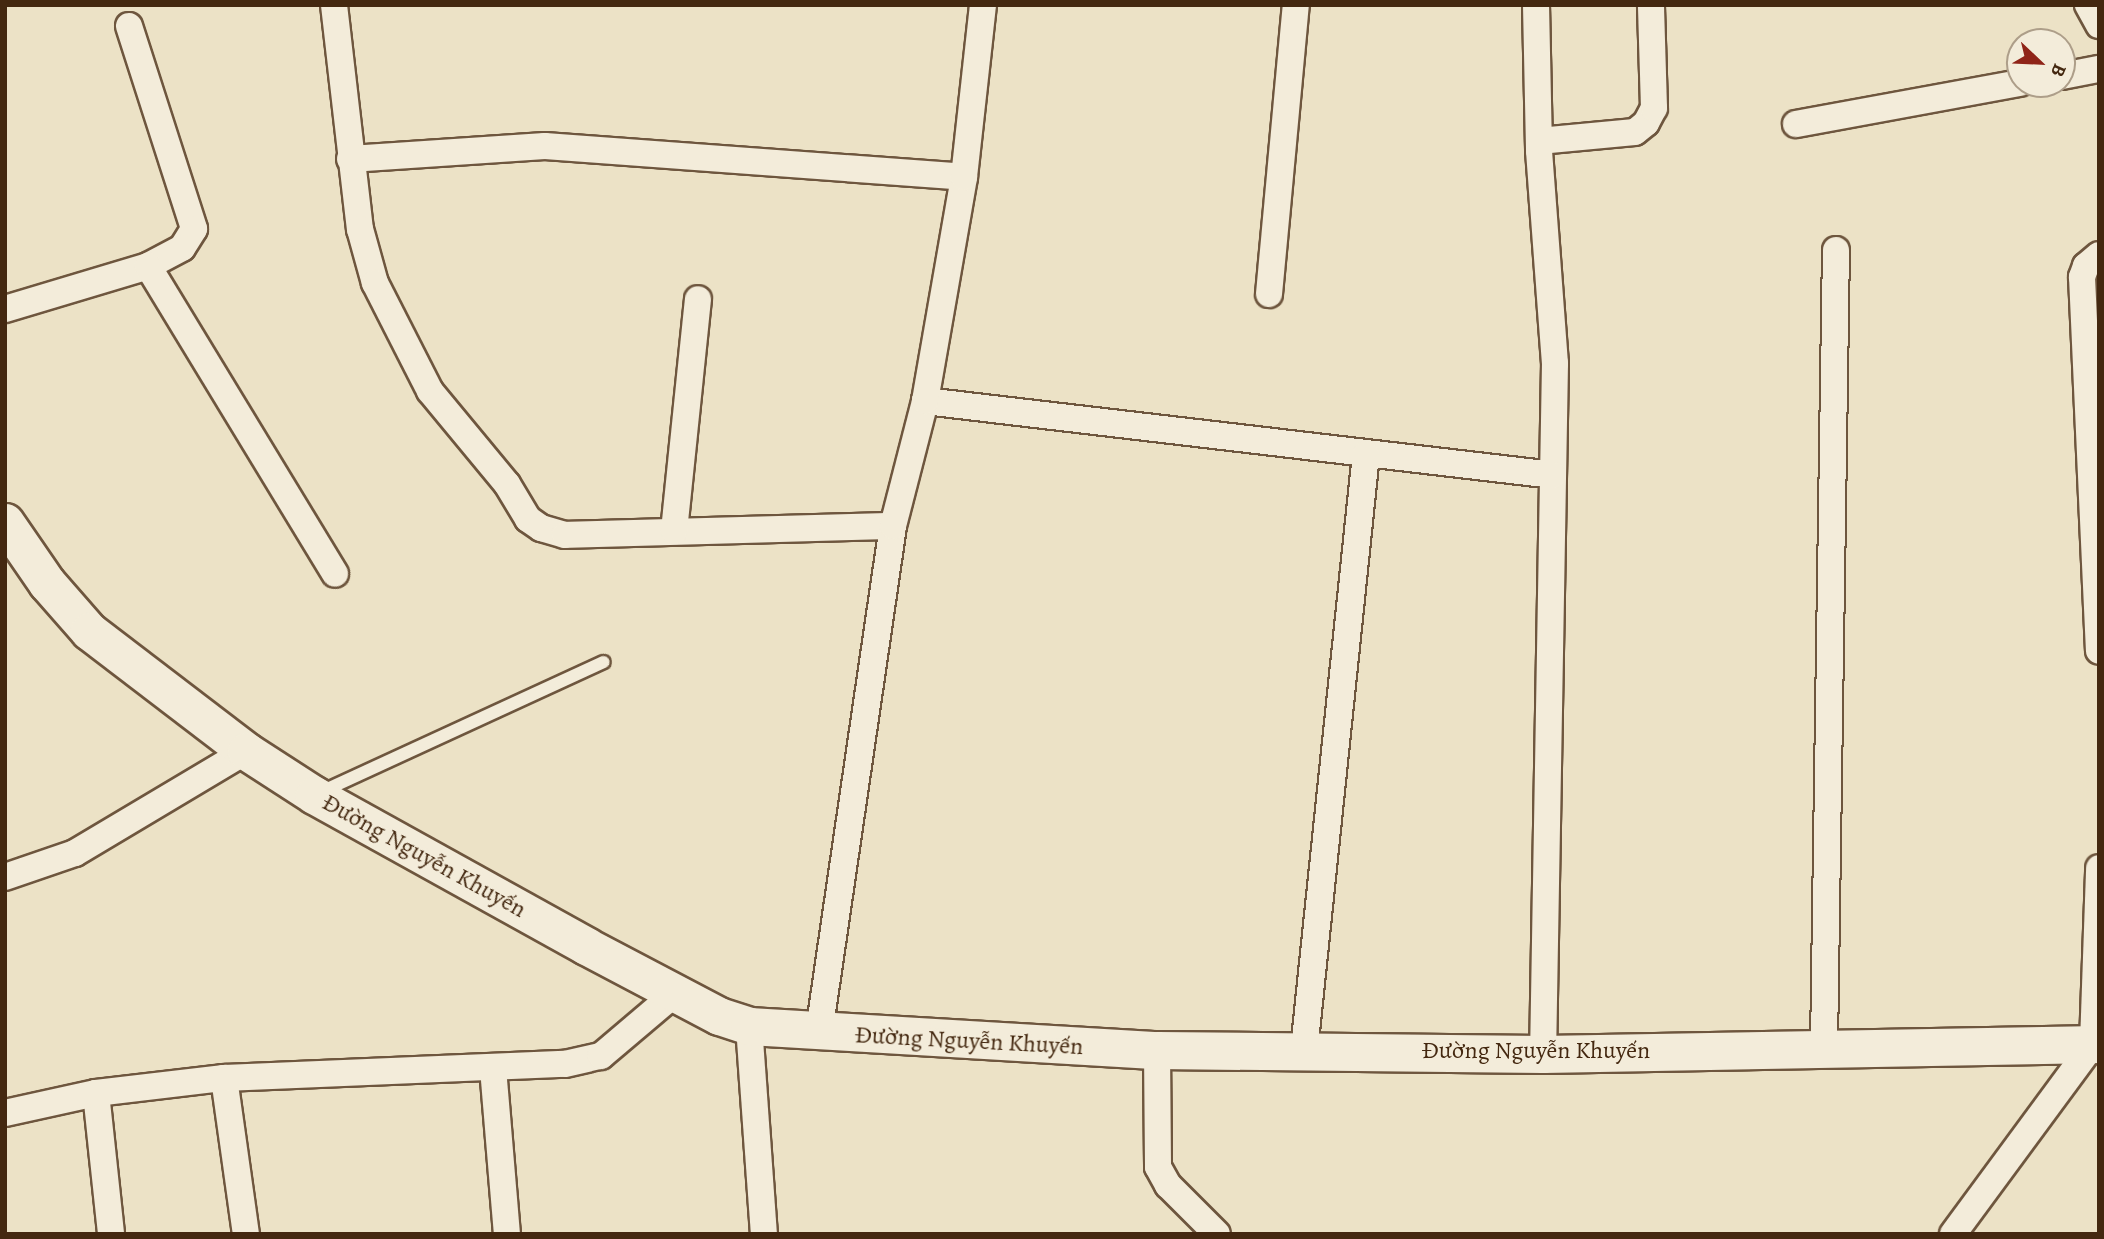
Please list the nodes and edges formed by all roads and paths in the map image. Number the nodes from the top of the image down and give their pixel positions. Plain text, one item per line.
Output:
1 (334, 5) edge
2 (983, 5) edge
3 (1296, 5) edge
4 (1536, 5) edge
5 (1651, 5) edge
6 (2088, 5) edge
7 (2099, 25) edge
8 (129, 26) dead end
9 (2099, 69) edge
10 (2076, 73) edge
11 (2006, 86) edge
12 (1796, 124) dead end
13 (1539, 141) junction
14 (350, 159) junction
15 (964, 177) junction
16 (1836, 250) dead end
17 (2099, 255) edge
18 (148, 267) junction
19 (1269, 295) dead end
20 (698, 299) dead end
21 (5, 310) edge
22 (925, 401) junction
23 (1366, 454) junction
24 (1553, 475) junction
25 (5, 522) edge
26 (892, 526) junction
27 (674, 531) junction
28 (335, 574) dead end
29 (2099, 651) edge
30 (604, 662) dead end
31 (246, 751) junction
32 (314, 795) junction
33 (2099, 868) edge
34 (5, 877) edge
35 (674, 994) junction
36 (749, 1026) junction
37 (819, 1032) junction
38 (2096, 1044) edge
39 (1824, 1046) junction
40 (1157, 1050) junction
41 (1304, 1050) junction
42 (1543, 1054) junction
43 (493, 1068) junction
44 (224, 1078) junction
45 (96, 1093) junction
46 (5, 1113) edge
47 (111, 1234) edge
48 (246, 1234) edge
49 (507, 1234) edge
50 (764, 1234) edge
51 (1217, 1234) edge
52 (1953, 1234) edge

1 - 14 street
2 - 15 street
3 - 19 street
4 - 13 street
5 - 13 street
6 - 7 street
8 - 18 street
9 - 10 street
11 - 12 street
13 - 24 street
14 - 15 street
14 - 27 street
15 - 22 street
16 - 39 street
17 - 29 street
18 - 21 street
18 - 28 street
20 - 27 street
22 - 23 street
22 - 26 street
23 - 24 street
23 - 41 street
24 - 42 street
25 - 31 street, Đường Nguyễn Khuyến
26 - 27 street
26 - 37 street
30 - 32 lane
31 - 32 street, Đường Nguyễn Khuyến
31 - 34 street
32 - 35 street, Đường Nguyễn Khuyến
33 - 38 street
35 - 36 street, Đường Nguyễn Khuyến
35 - 43 street
36 - 37 street, Đường Nguyễn Khuyến
36 - 50 street
37 - 40 street, Đường Nguyễn Khuyến
38 - 39 street, Đường Nguyễn Khuyến
38 - 52 street
39 - 42 street, Đường Nguyễn Khuyến
40 - 41 street, Đường Nguyễn Khuyến
40 - 51 street
41 - 42 street, Đường Nguyễn Khuyến
43 - 44 street
43 - 49 street
44 - 45 street
44 - 48 street
45 - 46 street
45 - 47 street

